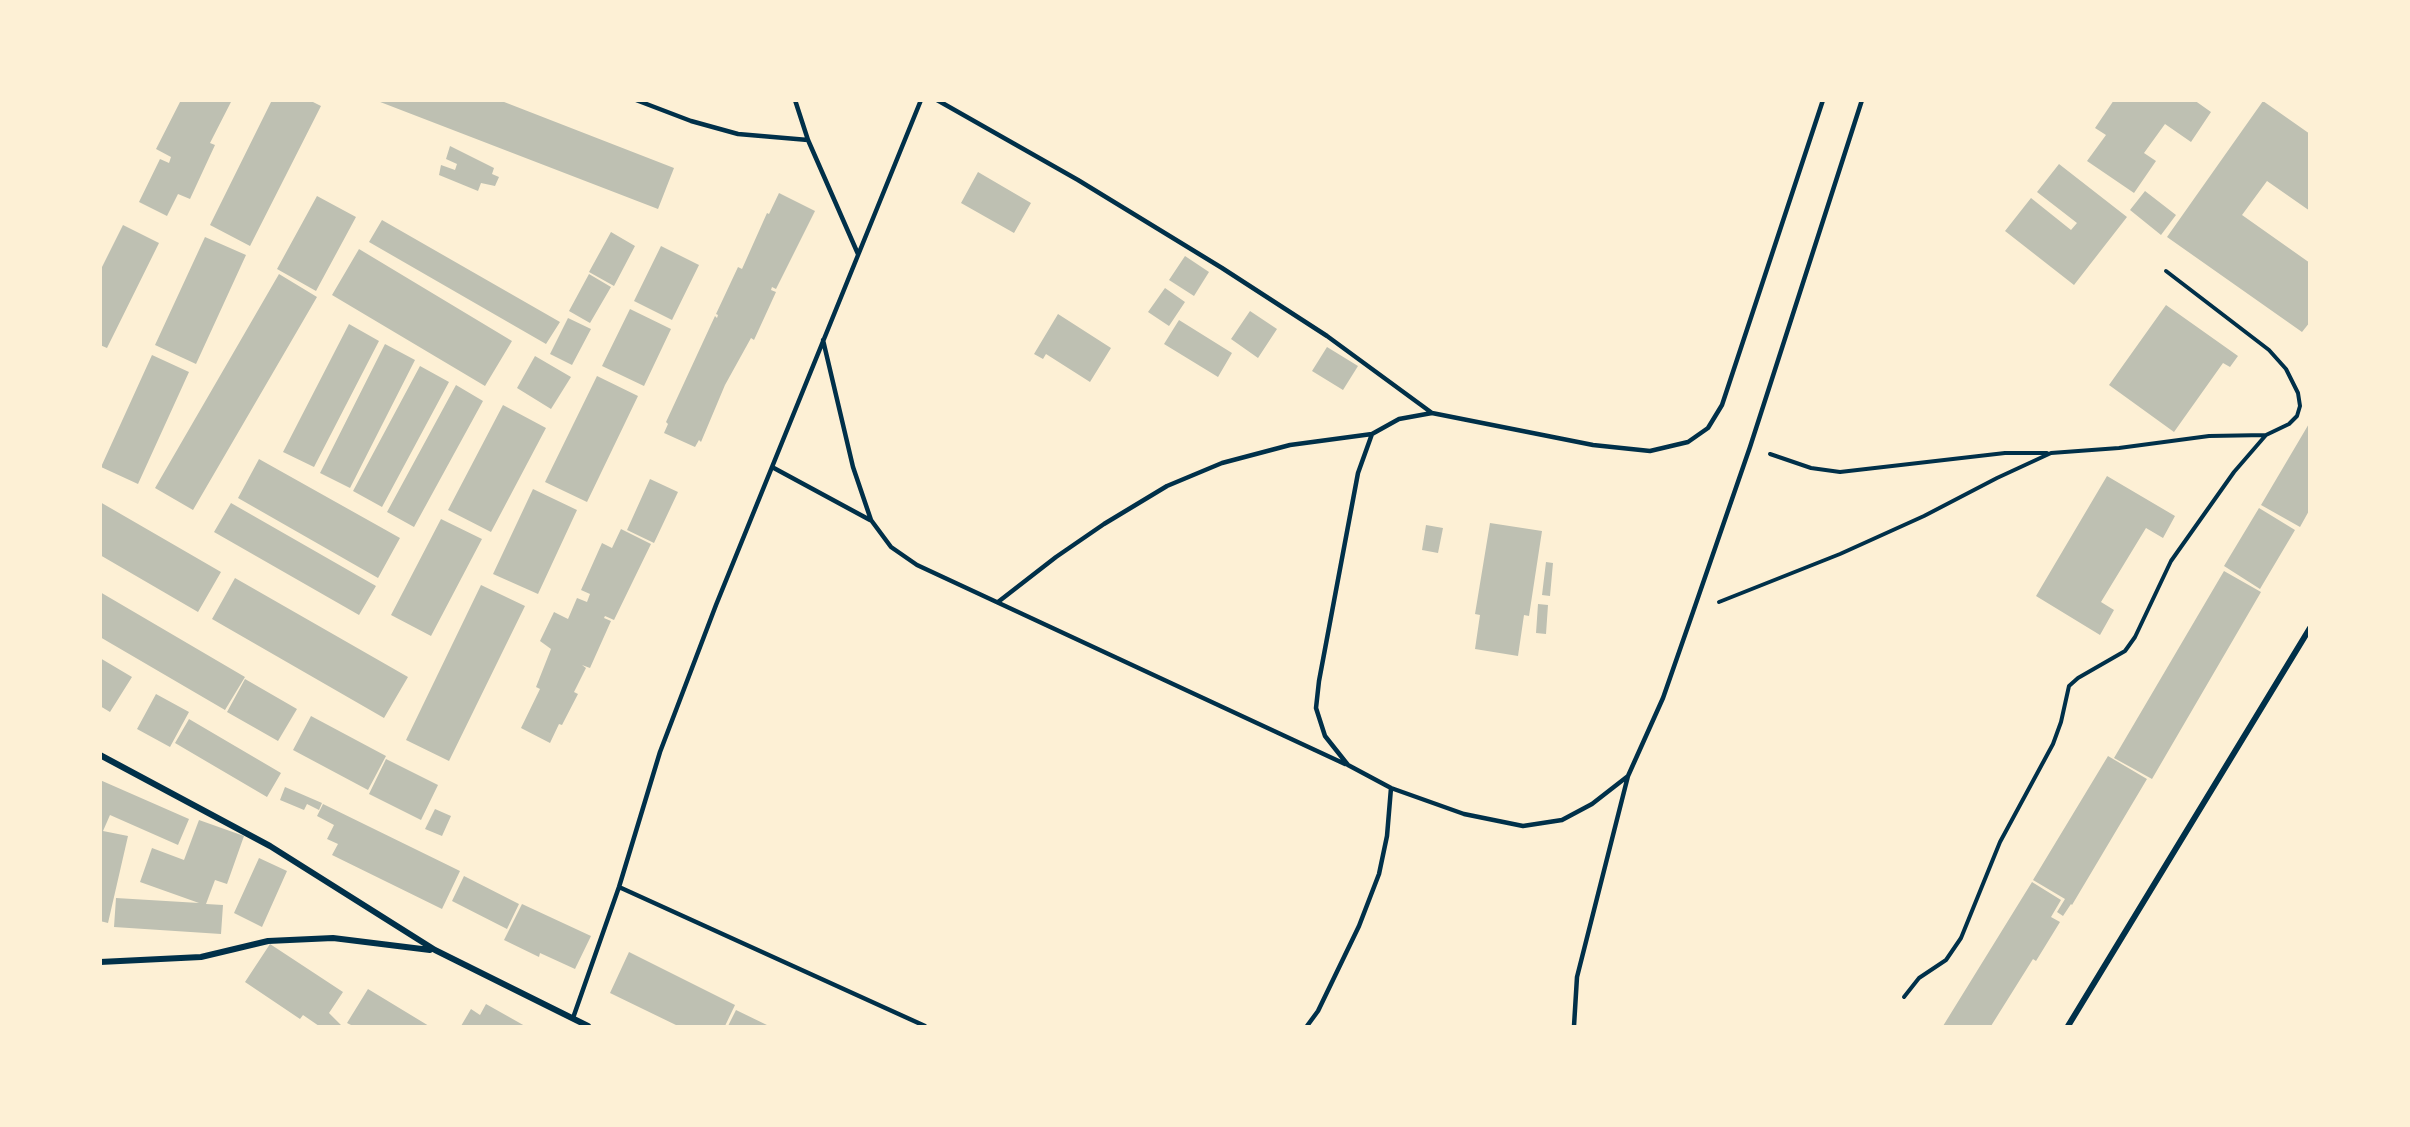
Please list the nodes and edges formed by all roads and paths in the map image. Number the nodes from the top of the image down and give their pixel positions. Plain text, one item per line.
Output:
1 (636, 100) edge
2 (795, 100) edge
3 (921, 100) edge
4 (937, 100) edge
5 (1824, 100) edge
6 (1862, 100) edge
7 (808, 140) junction
8 (858, 254) junction
9 (2166, 271) dead end
10 (823, 340) junction
11 (1432, 413) junction
12 (1372, 434) junction
13 (2266, 435) junction
14 (1750, 447) junction
15 (2051, 453) junction
16 (772, 467) junction
17 (870, 520) junction
18 (998, 602) junction
19 (1693, 612) junction
20 (2310, 628) edge
21 (2306, 640) edge
22 (100, 755) edge
23 (1348, 765) junction
24 (1628, 776) junction
25 (1391, 788) junction
26 (619, 887) junction
27 (435, 950) junction
28 (100, 962) edge
29 (1904, 997) dead end
30 (573, 1018) junction
31 (588, 1026) edge
32 (925, 1026) edge
33 (1307, 1026) edge
34 (1574, 1026) edge
35 (2068, 1026) edge

1 - 7 lane
2 - 7 lane
3 - 8 lane
4 - 11 lane
5 - 11 lane
6 - 14 lane
7 - 8 lane
8 - 10 lane
9 - 13 path
10 - 16 lane
10 - 17 lane
11 - 12 lane
12 - 18 lane
12 - 23 lane
13 - 15 path
13 - 29 path
14 - 15 path
14 - 19 lane
15 - 19 path
16 - 17 lane
16 - 26 lane
17 - 18 lane
18 - 23 lane
19 - 24 lane
20 - 21 street
21 - 35 street
22 - 27 street
23 - 25 lane
24 - 25 lane
24 - 34 lane
25 - 33 lane
26 - 30 lane
26 - 32 lane
27 - 28 street
27 - 30 street
30 - 31 street

